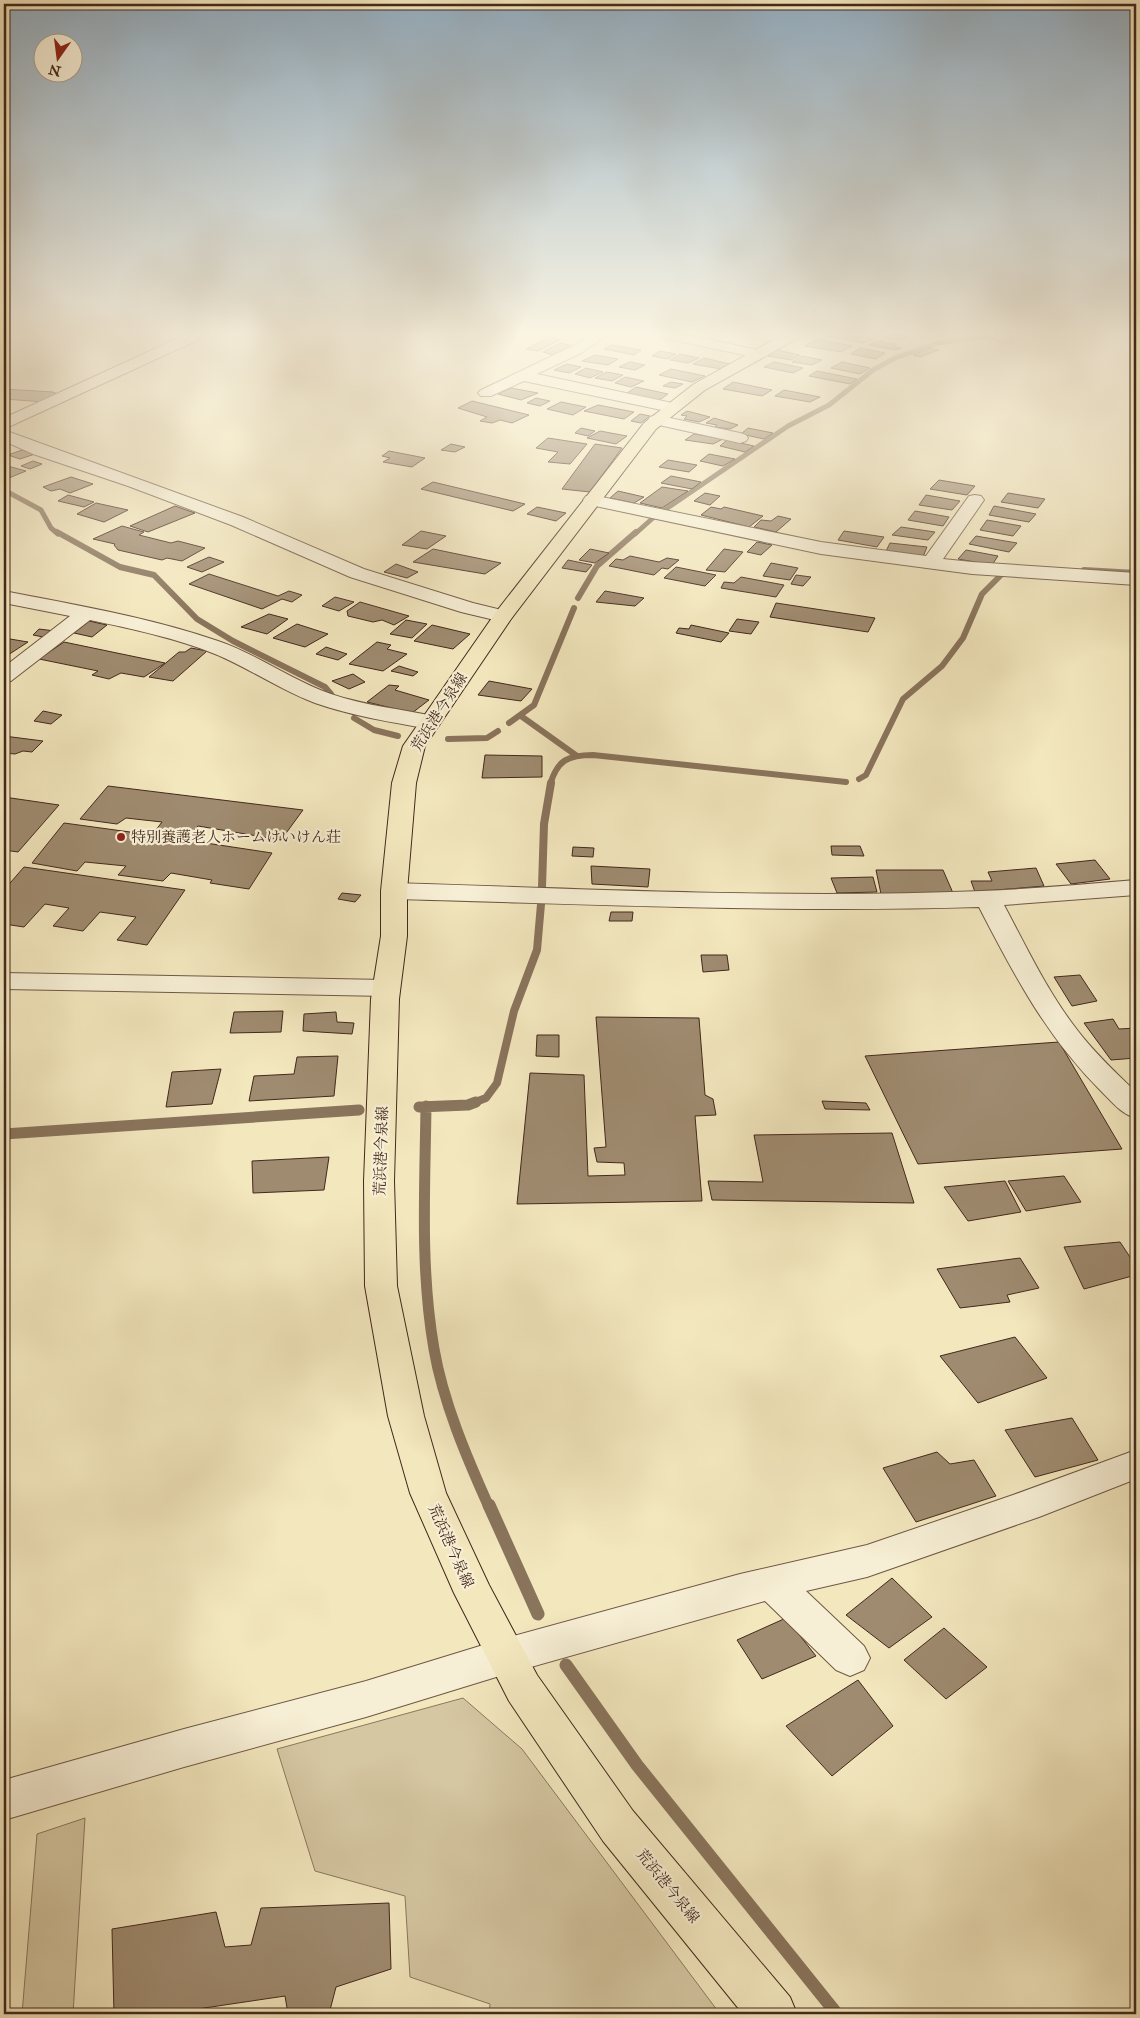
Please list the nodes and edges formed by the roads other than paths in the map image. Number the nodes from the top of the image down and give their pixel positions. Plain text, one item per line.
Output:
1 (650, 429) edge
2 (674, 429) edge
3 (699, 429) edge
4 (4, 435) edge
5 (740, 438) dead end
6 (706, 446) dead end
7 (592, 500) junction
8 (975, 500) dead end
9 (931, 562) junction
10 (1136, 579) edge
11 (4, 597) edge
12 (87, 613) junction
13 (503, 616) junction
14 (4, 677) edge
15 (430, 722) junction
16 (1136, 887) edge
17 (394, 891) junction
18 (988, 899) junction
19 (4, 981) edge
20 (386, 988) junction
21 (1136, 1109) edge
22 (1136, 1464) edge
23 (772, 1583) junction
24 (506, 1656) junction
25 (850, 1658) dead end
26 (4, 1800) edge
27 (773, 2014) edge

1 - 7 main road, 荒浜港今泉線
2 - 6 street
3 - 5 street
4 - 13 street
7 - 9 street
7 - 13 main road, 荒浜港今泉線
8 - 9 street
9 - 10 street
11 - 12 street
12 - 14 street
12 - 15 street
13 - 15 main road, 荒浜港今泉線
15 - 17 main road, 荒浜港今泉線
16 - 18 street
17 - 18 street
17 - 20 main road, 荒浜港今泉線
18 - 21 street
19 - 20 street
20 - 24 main road, 荒浜港今泉線
22 - 23 street
23 - 24 street
23 - 25 street
24 - 26 street
24 - 27 main road, 荒浜港今泉線

